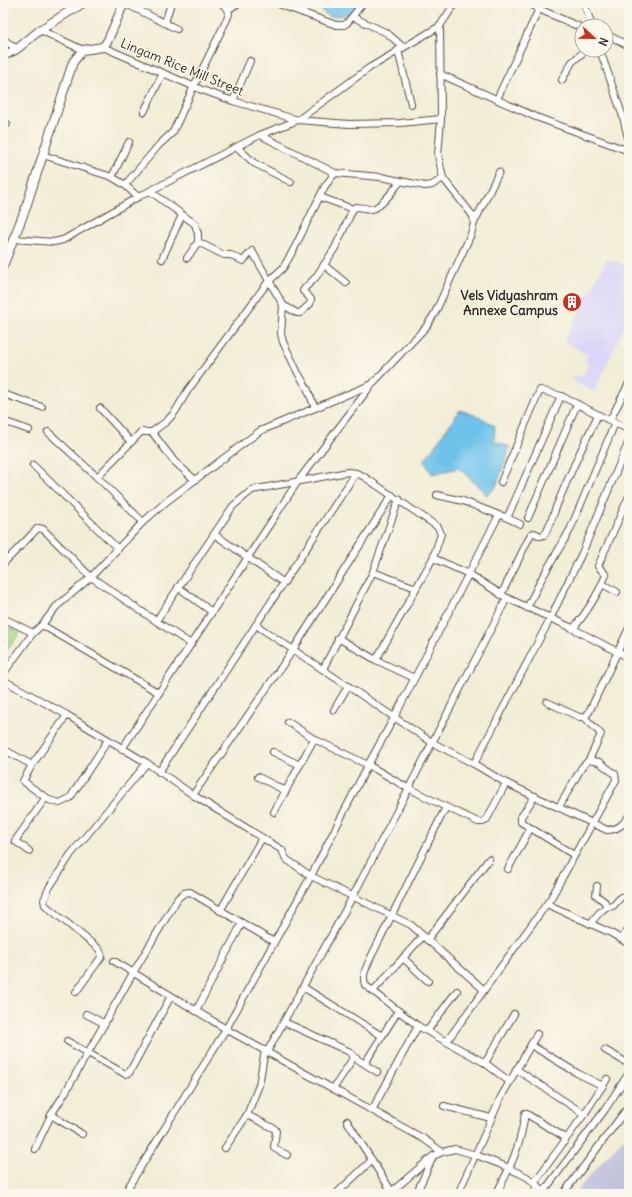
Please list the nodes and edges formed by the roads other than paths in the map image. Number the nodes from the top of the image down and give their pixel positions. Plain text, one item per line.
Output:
1 (83, 3) edge
2 (124, 3) edge
3 (171, 3) edge
4 (220, 3) edge
5 (239, 3) edge
6 (276, 3) edge
7 (363, 3) edge
8 (455, 3) edge
9 (529, 3) edge
10 (584, 3) edge
11 (539, 9) junction
12 (229, 10) junction
13 (352, 17) junction
14 (589, 18) edge
15 (165, 23) junction
16 (574, 24) edge
17 (440, 26) junction
18 (177, 29) dead end
19 (40, 30) junction
20 (614, 38) edge
21 (3, 39) edge
22 (629, 46) edge
23 (103, 47) junction
24 (17, 49) junction
25 (401, 49) junction
26 (83, 50) junction
27 (3, 56) edge
28 (577, 58) edge
29 (603, 58) edge
30 (250, 61) dead end
31 (163, 73) junction
32 (440, 74) junction
33 (562, 80) dead end
34 (194, 86) junction
35 (497, 99) junction
36 (233, 101) junction
37 (411, 104) dead end
38 (144, 112) dead end
39 (441, 119) junction
40 (298, 120) junction
41 (628, 128) edge
42 (260, 135) junction
43 (129, 142) dead end
44 (629, 142) edge
45 (236, 147) junction
46 (629, 151) edge
47 (43, 155) junction
48 (499, 172) dead end
49 (335, 173) junction
50 (112, 177) junction
51 (443, 178) junction
52 (290, 182) dead end
53 (400, 182) junction
54 (125, 184) junction
55 (150, 191) junction
56 (138, 197) junction
57 (320, 197) junction
58 (353, 209) junction
59 (182, 215) junction
60 (474, 223) junction
61 (14, 239) junction
62 (198, 242) junction
63 (187, 258) dead end
64 (162, 259) dead end
65 (324, 265) junction
66 (3, 266) edge
67 (268, 282) junction
68 (346, 283) dead end
69 (283, 306) junction
70 (629, 382) edge
71 (372, 384) junction
72 (3, 394) edge
73 (561, 396) junction
74 (577, 404) junction
75 (42, 407) dead end
76 (100, 408) dead end
77 (315, 408) junction
78 (598, 415) junction
79 (3, 421) edge
80 (613, 422) junction
81 (29, 430) dead end
82 (629, 430) edge
83 (48, 432) dead end
84 (152, 432) junction
85 (629, 441) edge
86 (131, 442) junction
87 (33, 465) dead end
88 (356, 473) junction
89 (98, 477) junction
90 (195, 480) junction
91 (298, 481) junction
92 (501, 482) dead end
93 (437, 495) dead end
94 (392, 496) junction
95 (629, 496) edge
96 (399, 499) junction
97 (502, 516) junction
98 (528, 518) dead end
99 (144, 522) junction
100 (520, 524) dead end
101 (214, 534) junction
102 (118, 549) junction
103 (248, 557) junction
104 (433, 558) junction
105 (3, 564) edge
106 (373, 572) junction
107 (468, 574) junction
108 (90, 577) junction
109 (284, 583) junction
110 (602, 584) junction
111 (178, 587) junction
112 (416, 588) junction
113 (617, 592) dead end
114 (501, 595) junction
115 (507, 598) junction
116 (527, 608) junction
117 (212, 612) junction
118 (3, 618) edge
119 (550, 619) junction
120 (156, 621) junction
121 (42, 625) junction
122 (256, 625) junction
123 (629, 628) edge
124 (573, 629) junction
125 (33, 633) junction
126 (338, 638) junction
127 (191, 644) junction
128 (293, 650) junction
129 (617, 651) junction
130 (629, 658) edge
131 (376, 660) junction
132 (323, 669) junction
133 (3, 674) edge
134 (414, 678) junction
135 (3, 680) edge
136 (348, 686) junction
137 (159, 692) junction
138 (547, 702) dead end
139 (334, 710) dead end
140 (67, 715) junction
141 (395, 716) junction
142 (584, 717) junction
143 (288, 722) dead end
144 (314, 739) junction
145 (108, 740) junction
146 (433, 743) junction
147 (3, 749) edge
148 (122, 749) junction
149 (273, 752) dead end
150 (589, 760) junction
151 (147, 763) junction
152 (474, 764) junction
153 (300, 765) junction
154 (368, 765) junction
155 (32, 766) junction
156 (159, 772) junction
157 (258, 777) dead end
158 (506, 783) junction
159 (408, 788) junction
160 (286, 791) junction
161 (193, 795) junction
162 (536, 796) junction
163 (46, 797) junction
164 (446, 807) junction
165 (559, 807) junction
166 (274, 812) dead end
167 (629, 816) edge
168 (591, 824) junction
169 (530, 829) junction
170 (262, 838) junction
171 (29, 851) dead end
172 (574, 856) junction
173 (489, 859) dead end
174 (508, 869) dead end
175 (311, 876) junction
176 (597, 886) dead end
177 (353, 896) junction
178 (621, 897) dead end
179 (547, 904) junction
180 (606, 907) junction
181 (220, 911) junction
182 (392, 915) junction
183 (242, 924) junction
184 (590, 924) junction
185 (629, 929) edge
186 (425, 938) junction
187 (621, 939) junction
188 (274, 942) junction
189 (629, 944) edge
190 (403, 958) junction
191 (114, 961) dead end
192 (133, 973) junction
193 (428, 981) dead end
194 (303, 987) junction
195 (484, 990) junction
196 (373, 991) junction
197 (457, 991) dead end
198 (76, 992) dead end
199 (171, 996) junction
200 (398, 1010) junction
201 (196, 1011) junction
202 (86, 1014) dead end
203 (514, 1014) dead end
204 (284, 1022) junction
205 (105, 1024) junction
206 (418, 1026) junction
207 (226, 1029) junction
208 (427, 1031) junction
209 (537, 1034) dead end
210 (382, 1036) junction
211 (447, 1041) junction
212 (66, 1042) dead end
213 (531, 1045) junction
214 (605, 1050) dead end
215 (266, 1051) junction
216 (88, 1054) junction
217 (354, 1057) junction
218 (365, 1063) junction
219 (485, 1063) junction
220 (629, 1064) edge
221 (516, 1069) junction
222 (377, 1072) dead end
223 (629, 1073) edge
224 (607, 1079) dead end
225 (510, 1082) junction
226 (603, 1086) junction
227 (333, 1089) junction
228 (444, 1106) dead end
229 (629, 1106) edge
230 (372, 1110) junction
231 (584, 1114) junction
232 (51, 1115) junction
233 (247, 1115) junction
234 (490, 1118) junction
235 (347, 1121) dead end
236 (82, 1134) dead end
237 (566, 1138) junction
238 (225, 1148) dead end
239 (35, 1149) dead end
240 (442, 1152) junction
241 (476, 1154) junction
242 (287, 1155) dead end
243 (433, 1156) junction
244 (372, 1160) junction
245 (510, 1169) junction
246 (536, 1184) junction
247 (338, 1192) dead end
248 (546, 1192) edge
249 (390, 1193) edge
250 (124, 1194) edge
251 (416, 1194) edge
252 (458, 1194) edge
253 (496, 1194) edge
254 (533, 1194) edge
255 (563, 1194) edge

1 - 19 street
2 - 15 street
2 - 23 street
3 - 15 street
4 - 12 street
5 - 12 street
6 - 13 street
7 - 13 street
8 - 17 street
9 - 11 street
10 - 14 street
11 - 16 street
11 - 35 street
12 - 34 street
13 - 25 street
15 - 18 street
17 - 25 street
17 - 32 street
19 - 24 street
19 - 26 street
20 - 22 street
21 - 24 street
23 - 26 street
23 - 31 street, Lingam Rice Mill Street
24 - 27 street
25 - 37 street
25 - 40 street
26 - 47 street
28 - 33 street
29 - 41 street
30 - 36 street
31 - 34 street, Lingam Rice Mill Street
31 - 38 street
32 - 35 street
32 - 39 street
34 - 36 street, Lingam Rice Mill Street
34 - 54 street
35 - 46 street
36 - 40 street, Lingam Rice Mill Street
39 - 40 street
39 - 51 street
40 - 42 street
41 - 44 street
42 - 45 street
42 - 49 street
43 - 50 street
45 - 52 street
45 - 55 street
47 - 50 street
47 - 61 street
48 - 60 street
49 - 53 street
49 - 57 street
50 - 54 street
51 - 53 street
51 - 60 street
53 - 58 street
54 - 56 street
55 - 56 street
55 - 59 street
56 - 61 street
57 - 58 street
57 - 67 street
58 - 65 street
59 - 62 street
59 - 64 street
60 - 71 street
61 - 66 street
62 - 63 street
62 - 67 street
65 - 68 street
65 - 69 street
67 - 69 street
67 - 84 street
69 - 77 street
70 - 80 street
71 - 77 street
71 - 91 street
72 - 75 street
73 - 74 street
73 - 92 street
73 - 97 street
74 - 78 street
74 - 98 street
76 - 86 street
77 - 90 street
78 - 80 street
78 - 114 street
79 - 81 street
80 - 82 street
80 - 116 street
83 - 89 street
84 - 86 street
84 - 90 street
85 - 119 street
86 - 89 street
87 - 102 street
88 - 91 street
88 - 94 street
88 - 109 street
89 - 99 street
90 - 99 street
91 - 101 street
91 - 103 street
93 - 97 street
94 - 96 street
94 - 128 street
95 - 110 street
96 - 104 street
96 - 106 street
97 - 100 street
97 - 107 street
99 - 102 street
101 - 103 street
101 - 111 street
102 - 108 street
103 - 109 street
103 - 117 street
104 - 107 street
104 - 112 street
105 - 108 street
106 - 112 street
106 - 126 street
107 - 114 street
107 - 134 street
108 - 120 street
108 - 121 street
109 - 122 street
110 - 113 street
110 - 124 street
111 - 117 street
111 - 120 street
112 - 131 street
114 - 115 street
115 - 116 street
115 - 146 street
116 - 119 street
117 - 127 street
118 - 125 street
119 - 124 street
119 - 152 street
120 - 127 street
121 - 125 street
121 - 137 street
122 - 128 street
122 - 156 street
123 - 129 street
124 - 129 street
125 - 133 street
126 - 131 street
126 - 132 street
127 - 137 street
128 - 132 street
128 - 161 street
129 - 130 street
129 - 142 street
131 - 134 street
132 - 136 street
134 - 141 street
135 - 140 street
136 - 139 street
136 - 141 street
137 - 148 street
138 - 142 street
140 - 145 street
140 - 155 street
141 - 146 street
141 - 154 street
142 - 150 street
143 - 144 street
144 - 153 street
144 - 154 street
145 - 148 street
145 - 163 street
146 - 152 street
146 - 159 street
147 - 155 street
148 - 151 street
149 - 153 street
150 - 165 street
150 - 168 street
151 - 156 street
151 - 198 street
152 - 158 street
153 - 160 street
154 - 159 street
154 - 175 street
155 - 163 street
156 - 161 street
157 - 160 street
158 - 162 street
158 - 164 street
159 - 164 street
159 - 177 street
160 - 166 street
161 - 170 street
162 - 165 street
162 - 169 street
163 - 171 street
164 - 182 street
165 - 168 street
167 - 168 street
168 - 172 street
169 - 172 street
169 - 174 street
170 - 175 street
170 - 181 street
172 - 179 street
173 - 186 street
175 - 177 street
175 - 188 street
176 - 180 street
177 - 182 street
177 - 194 street
178 - 180 street
179 - 184 street
179 - 195 street
180 - 184 street
181 - 183 street
181 - 192 street
182 - 186 street
182 - 196 street
183 - 188 street
183 - 201 street
184 - 187 street
185 - 187 street
186 - 190 street
186 - 195 street
187 - 189 street
188 - 207 street
190 - 193 street
190 - 196 street
191 - 192 street
192 - 199 street
192 - 205 street
194 - 204 street
194 - 210 street
195 - 211 street
196 - 200 street
197 - 208 street
199 - 201 street
199 - 216 street
200 - 206 street
200 - 210 street
201 - 207 street
202 - 205 street
203 - 219 street
204 - 215 street
204 - 217 street
205 - 216 street
206 - 208 street
206 - 230 street
207 - 215 street
207 - 250 street
208 - 211 street
209 - 213 street
210 - 218 street
211 - 219 street
212 - 216 street
213 - 221 street
213 - 226 street
214 - 220 street
215 - 227 street
215 - 233 street
216 - 232 street
217 - 218 street
217 - 227 street
218 - 222 street
219 - 225 street
221 - 225 street
221 - 231 street
223 - 248 street
224 - 226 street
225 - 234 street
226 - 231 street
227 - 230 street
228 - 234 street
229 - 255 street
230 - 240 street
231 - 237 street
232 - 236 street
232 - 239 street
233 - 238 street
233 - 242 street
234 - 241 street
235 - 244 street
237 - 245 street
237 - 246 street
240 - 241 street
240 - 243 street
241 - 245 street
241 - 252 street
243 - 249 street
243 - 251 street
244 - 247 street
244 - 249 street
245 - 246 street
245 - 253 street
246 - 248 street
246 - 254 street

